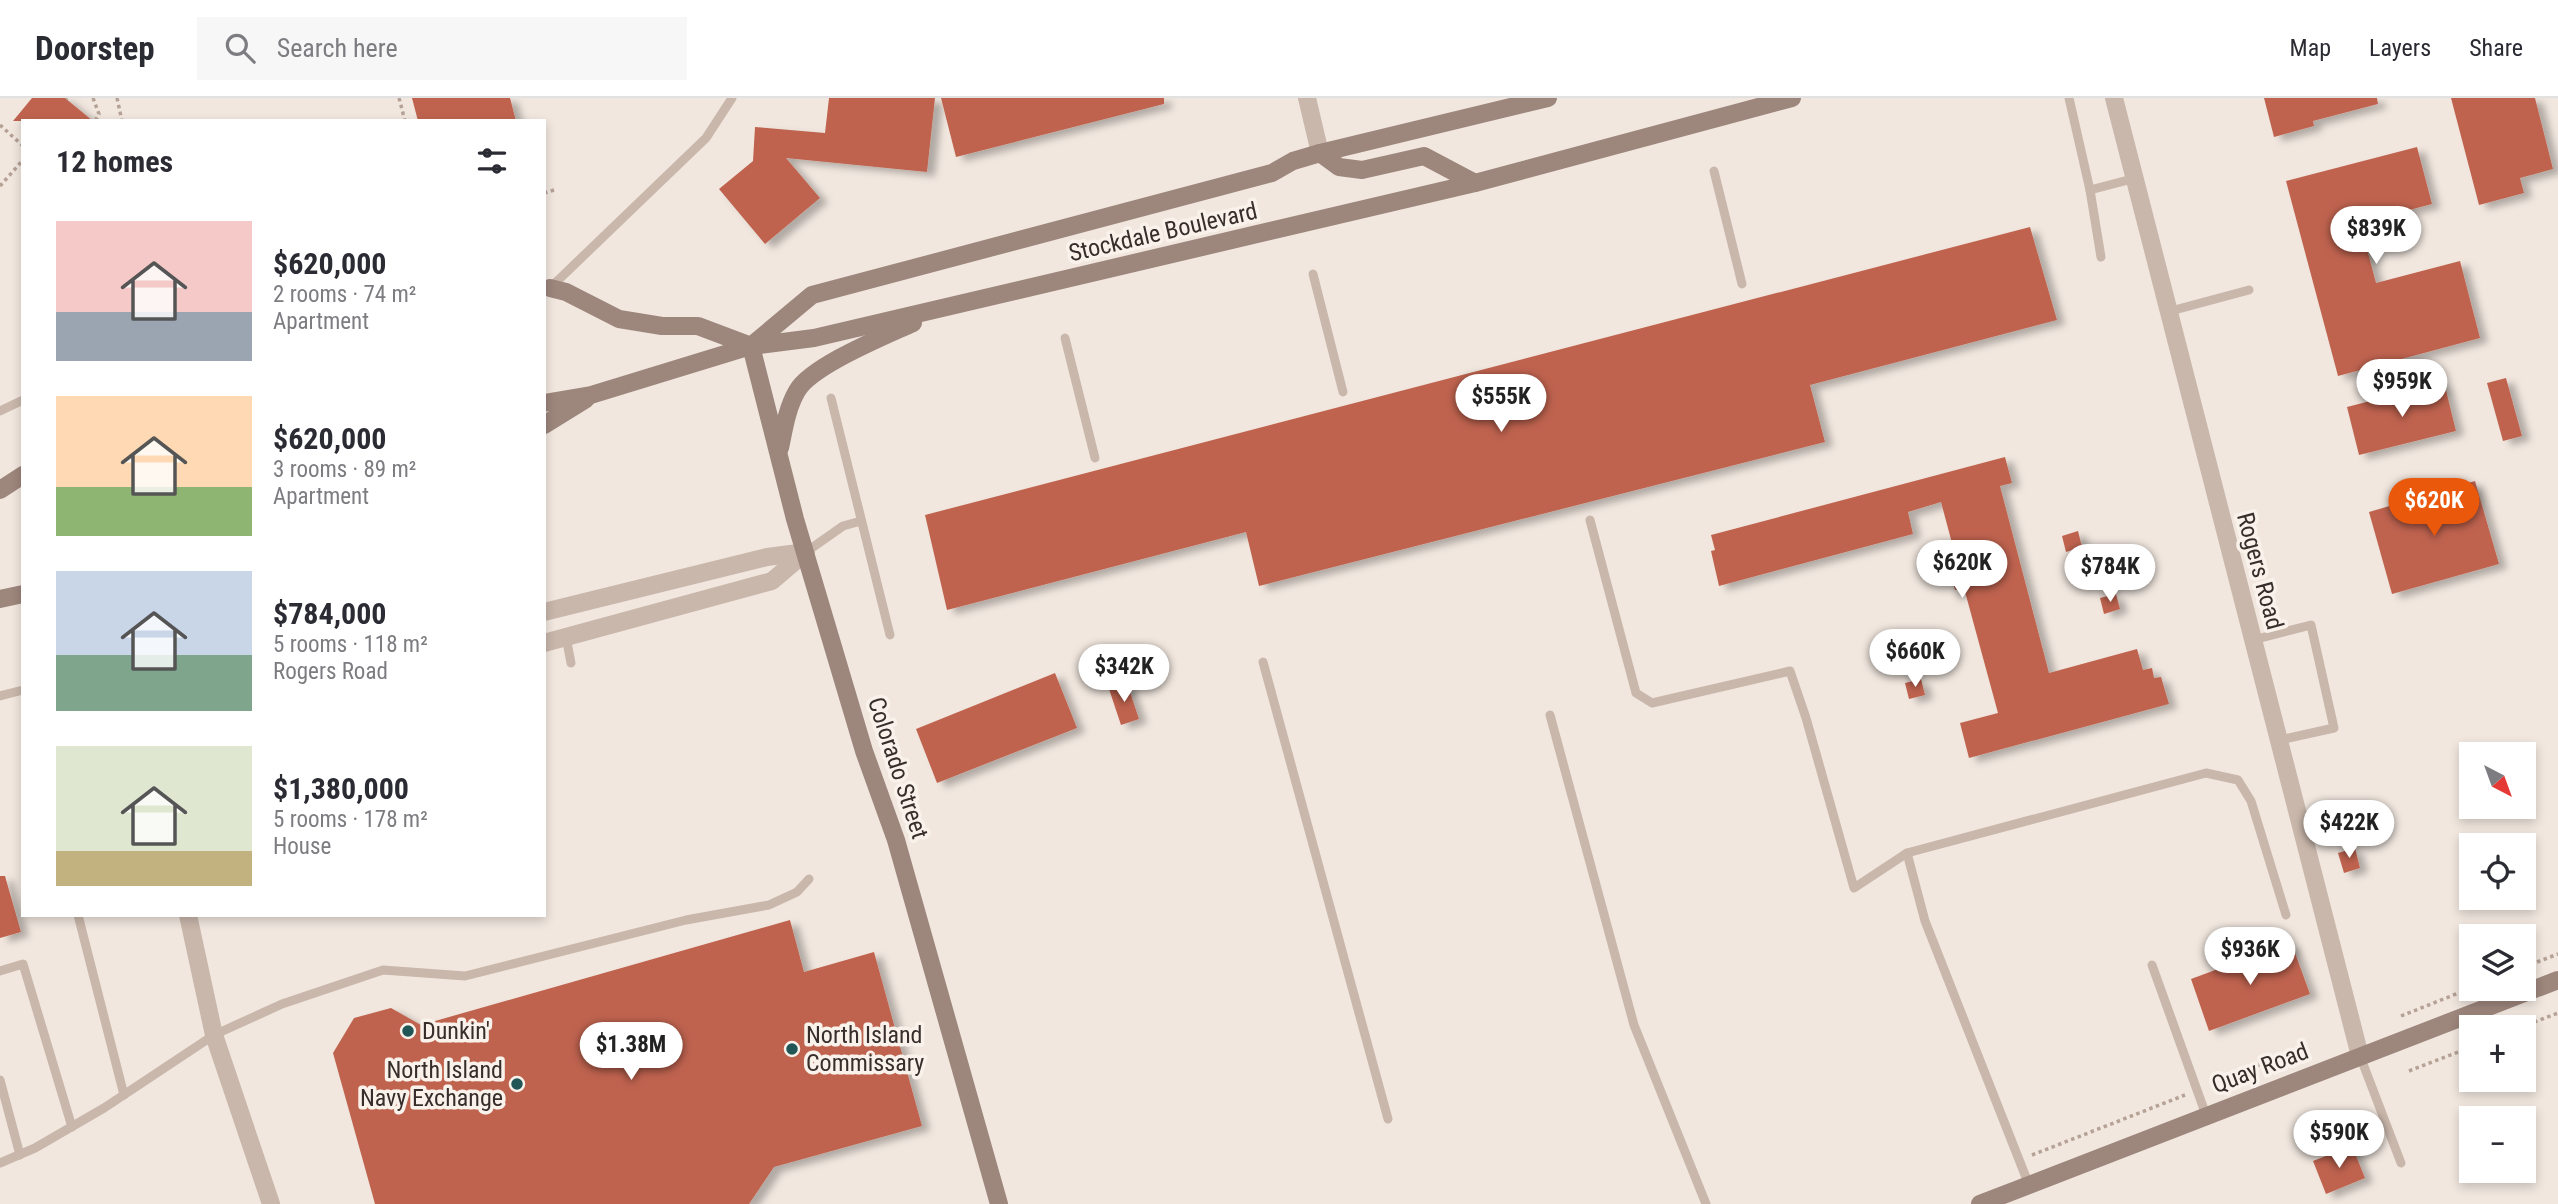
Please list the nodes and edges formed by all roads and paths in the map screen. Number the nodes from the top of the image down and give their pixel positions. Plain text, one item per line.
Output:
1 (93, 98) edge
2 (117, 98) edge
3 (400, 98) edge
4 (732, 98) edge
5 (1307, 98) edge
6 (1548, 98) edge
7 (1792, 98) edge
8 (2069, 98) edge
9 (2114, 98) edge
10 (96, 119) edge
11 (122, 119) edge
12 (405, 119) edge
13 (0, 125) edge
14 (21, 144) edge
15 (1320, 153) junction
16 (21, 162) edge
17 (1714, 171) dead end
18 (2133, 179) junction
19 (1475, 183) junction
20 (0, 186) edge
21 (554, 190) dead end
22 (2090, 190) junction
23 (546, 192) edge
24 (2101, 257) dead end
25 (1313, 274) dead end
26 (1742, 284) dead end
27 (547, 288) edge
28 (2249, 290) dead end
29 (938, 310) junction
30 (2166, 312) junction
31 (1065, 338) dead end
32 (751, 346) junction
33 (1343, 392) dead end
34 (591, 395) junction
35 (831, 398) dead end
36 (21, 401) edge
37 (546, 404) edge
38 (0, 411) edge
39 (546, 424) edge
40 (779, 451) junction
41 (1095, 458) dead end
42 (21, 476) edge
43 (0, 490) edge
44 (1590, 520) dead end
45 (861, 521) junction
46 (806, 552) junction
47 (21, 594) edge
48 (0, 599) edge
49 (546, 612) edge
50 (890, 635) dead end
51 (566, 637) junction
52 (2252, 640) junction
53 (546, 642) edge
54 (1263, 662) dead end
55 (571, 663) dead end
56 (21, 691) edge
57 (0, 696) edge
58 (1550, 715) dead end
59 (2280, 740) junction
60 (1907, 853) junction
61 (809, 879) dead end
62 (2286, 915) dead end
63 (79, 917) edge
64 (188, 917) edge
65 (2558, 954) edge
66 (2536, 962) edge
67 (2152, 965) dead end
68 (0, 971) edge
69 (2558, 980) edge
70 (2459, 993) edge
71 (2558, 1013) edge
72 (2401, 1016) dead end
73 (2536, 1021) edge
74 (214, 1035) junction
75 (2459, 1052) edge
76 (2287, 1054) dead end
77 (2360, 1056) junction
78 (2409, 1071) dead end
79 (0, 1080) edge
80 (2196, 1090) junction
81 (124, 1095) junction
82 (2206, 1115) junction
83 (1388, 1119) dead end
84 (72, 1127) junction
85 (20, 1155) junction
86 (2020, 1160) junction
87 (0, 1163) edge
88 (2402, 1163) dead end
89 (2029, 1185) junction
90 (271, 1204) edge
91 (999, 1204) edge
92 (1706, 1204) edge
93 (1980, 1204) edge

1 - 10 path
2 - 11 path
3 - 12 path
4 - 27 lane
5 - 15 street
6 - 15 main road
7 - 19 main road, Stockdale Boulevard
8 - 22 lane
9 - 18 street, Rogers Road
13 - 14 path
15 - 19 main road
15 - 32 main road
16 - 20 path
17 - 26 lane
18 - 22 lane
18 - 30 street, Rogers Road
19 - 29 main road, Stockdale Boulevard
21 - 23 path
22 - 24 lane
25 - 33 lane
27 - 32 main road
28 - 30 lane
29 - 32 main road, Stockdale Boulevard
29 - 40 main road
30 - 52 street, Rogers Road
31 - 41 lane
32 - 34 main road, Stockdale Boulevard
32 - 40 main road, Colorado Street
34 - 37 main road, Stockdale Boulevard
34 - 39 main road
35 - 45 lane
36 - 38 lane
40 - 46 main road, Colorado Street
42 - 43 main road
44 - 60 lane
45 - 46 lane
45 - 50 lane
46 - 49 street
46 - 51 street
46 - 91 main road, Colorado Street
47 - 48 main road
51 - 53 street
51 - 55 lane
52 - 59 street, Rogers Road
52 - 59 lane
54 - 83 lane
56 - 57 lane
58 - 92 lane
59 - 77 street, Rogers Road
60 - 62 lane
60 - 86 lane
61 - 74 lane
63 - 81 lane
64 - 74 street
65 - 66 path
67 - 80 lane
68 - 84 lane
69 - 77 main road, Quay Road
70 - 72 path
71 - 73 path
74 - 81 lane
74 - 90 street
75 - 78 path
76 - 80 path
77 - 82 main road, Quay Road
77 - 88 lane
79 - 85 lane
80 - 82 lane
80 - 86 path
81 - 84 lane
82 - 89 main road, Quay Road
84 - 85 lane
85 - 87 lane
86 - 89 lane
89 - 93 main road, Quay Road

